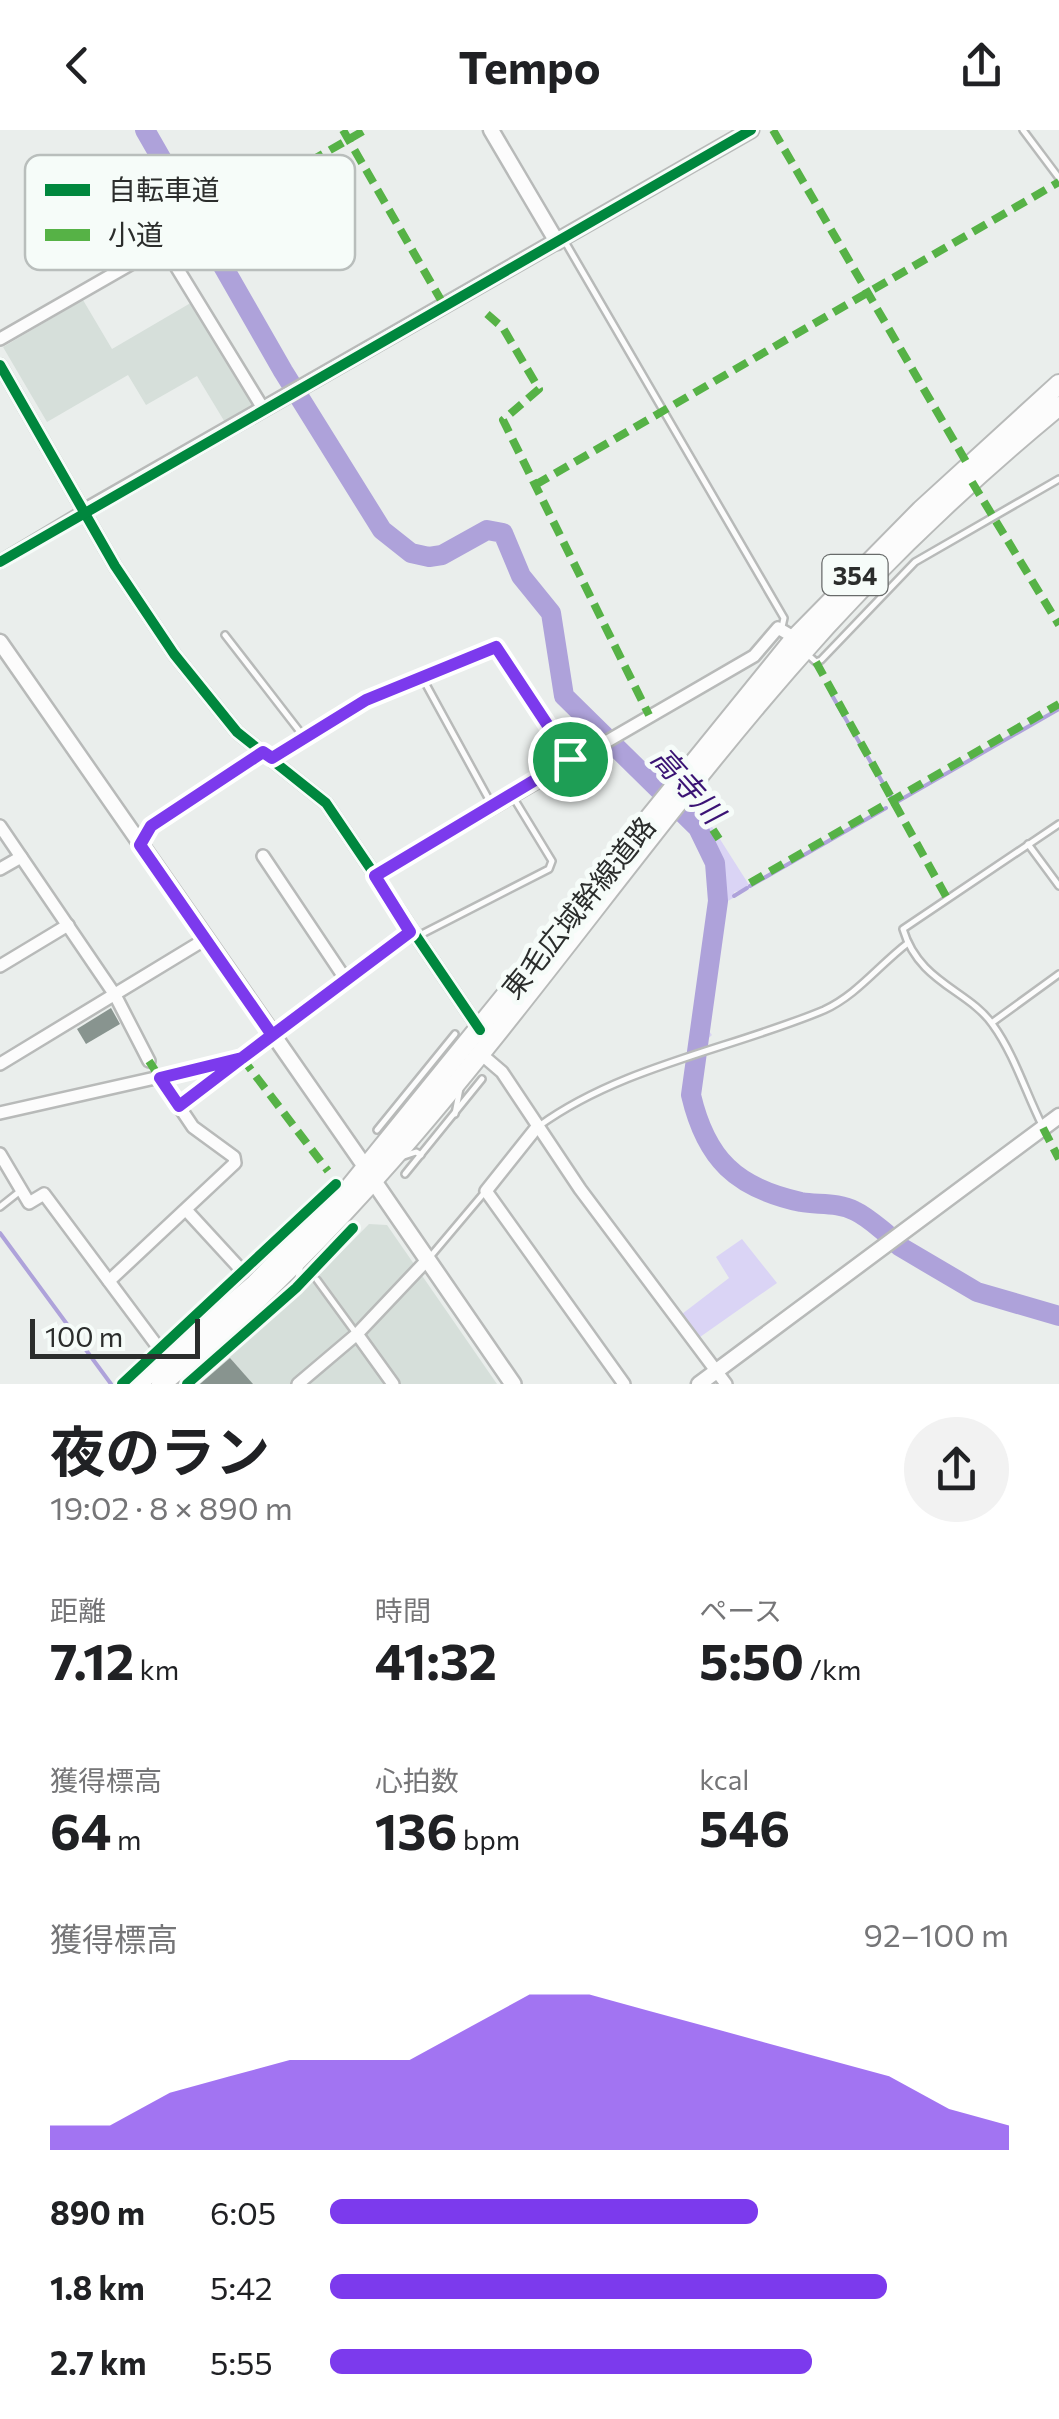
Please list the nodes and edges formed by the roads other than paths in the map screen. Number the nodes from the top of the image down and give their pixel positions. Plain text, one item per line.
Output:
1 (490, 130) edge
2 (752, 130) edge
3 (1023, 130) edge
4 (1059, 178) edge
5 (560, 240) junction
6 (120, 270) edge
7 (179, 270) edge
8 (0, 339) edge
9 (0, 365) edge
10 (1059, 384) edge
11 (1059, 406) edge
12 (264, 410) junction
13 (1059, 479) edge
14 (85, 511) junction
15 (0, 562) edge
16 (224, 634) dead end
17 (794, 639) junction
18 (0, 642) edge
19 (496, 647) joint
20 (421, 676) junction
21 (304, 737) junction
22 (268, 755) junction
23 (570, 759) junction
24 (511, 794) junction
25 (492, 806) junction
26 (666, 808) junction
27 (1059, 824) edge
28 (0, 826) edge
29 (1028, 844) junction
30 (140, 845) junction
31 (22, 856) junction
32 (263, 856) dead end
33 (0, 870) edge
34 (375, 876) junction
35 (1059, 886) edge
36 (68, 925) junction
37 (412, 935) junction
38 (204, 940) junction
39 (908, 943) junction
40 (0, 966) edge
41 (1059, 974) edge
42 (346, 980) junction
43 (114, 995) junction
44 (992, 1023) junction
45 (480, 1030) junction
46 (272, 1035) junction
47 (466, 1046) junction
48 (242, 1058) junction
49 (434, 1060) junction
50 (149, 1061) dead end
51 (0, 1064) edge
52 (160, 1078) junction
53 (460, 1080) junction
54 (482, 1080) dead end
55 (402, 1100) junction
56 (179, 1106) junction
57 (0, 1112) edge
58 (455, 1114) junction
59 (1059, 1116) edge
60 (537, 1126) junction
61 (1043, 1128) junction
62 (378, 1130) dead end
63 (399, 1130) junction
64 (0, 1154) edge
65 (421, 1155) junction
66 (401, 1166) junction
67 (370, 1175) junction
68 (336, 1184) dead end
69 (22, 1190) junction
70 (486, 1191) junction
71 (0, 1206) edge
72 (186, 1210) junction
73 (353, 1228) dead end
74 (272, 1248) junction
75 (298, 1253) junction
76 (428, 1260) junction
77 (244, 1273) junction
78 (317, 1280) dead end
79 (109, 1281) junction
80 (296, 1288) junction
81 (223, 1292) junction
82 (213, 1320) junction
83 (357, 1334) junction
84 (185, 1345) junction
85 (158, 1347) junction
86 (218, 1358) junction
87 (183, 1376) edge
88 (721, 1378) edge
89 (128, 1383) edge
90 (160, 1384) edge
91 (298, 1384) edge
92 (393, 1384) edge
93 (513, 1384) edge
94 (624, 1384) edge
95 (699, 1384) edge

1 - 5 street
2 - 5 street
3 - 4 lane
5 - 12 street
5 - 17 lane
6 - 8 street
7 - 12 street
9 - 14 street
10 - 17 highway, 東毛広域幹線道路 / 354
11 - 17 highway, 東毛広域幹線道路 / 354
12 - 14 street
13 - 17 lane
14 - 15 street
14 - 22 street
16 - 21 lane
17 - 23 street
17 - 26 highway, 東毛広域幹線道路 / 354
18 - 30 street
19 - 20 street
19 - 23 lane
20 - 21 street
20 - 25 lane
21 - 22 street
22 - 30 street
22 - 34 street
23 - 24 street
24 - 25 street
24 - 37 lane
25 - 34 street
26 - 45 highway, 東毛広域幹線道路 / 354
26 - 47 highway, 東毛広域幹線道路 / 354
27 - 29 lane
28 - 31 street
29 - 35 lane
29 - 39 lane
30 - 38 street
31 - 33 street
31 - 36 street
32 - 42 street
34 - 37 street
36 - 40 street
36 - 43 street
37 - 42 street
37 - 45 street
38 - 43 street
38 - 46 street
39 - 44 lane
39 - 60 lane
41 - 44 lane
42 - 46 street
43 - 50 street
43 - 51 street
44 - 61 lane
45 - 47 highway, 東毛広域幹線道路 / 354
46 - 48 street
46 - 67 street
47 - 49 lane
47 - 49 lane
47 - 53 highway, 東毛広域幹線道路 / 354
47 - 60 street
47 - 63 highway, 東毛広域幹線道路 / 354
48 - 52 street
48 - 56 street
49 - 55 lane
52 - 56 street
52 - 57 street
53 - 58 lane
53 - 66 highway, 東毛広域幹線道路 / 354
54 - 58 lane
55 - 62 lane
55 - 63 lane
56 - 72 street
58 - 65 lane
59 - 61 street
60 - 70 street
60 - 88 street
61 - 88 street
63 - 67 highway, 東毛広域幹線道路 / 354
64 - 69 street
65 - 66 lane
65 - 66 lane
66 - 67 highway, 東毛広域幹線道路 / 354
67 - 75 highway, 東毛広域幹線道路 / 354
67 - 76 main road
68 - 74 lane
69 - 71 lane
69 - 79 street
70 - 76 lane
70 - 94 street
72 - 77 street
72 - 79 street
73 - 80 lane
74 - 75 lane
74 - 77 lane
75 - 80 lane
75 - 82 highway, 東毛広域幹線道路 / 354
75 - 87 highway, 東毛広域幹線道路 / 354
76 - 83 street
76 - 93 main road
77 - 81 lane
78 - 83 lane
79 - 85 street
80 - 86 lane
81 - 82 lane
81 - 85 lane
82 - 84 highway, 東毛広域幹線道路 / 354
83 - 91 street
83 - 92 street
84 - 85 lane
84 - 89 highway, 東毛広域幹線道路 / 354
85 - 89 lane
86 - 87 lane
86 - 87 lane
87 - 90 highway, 東毛広域幹線道路 / 354
88 - 95 street

